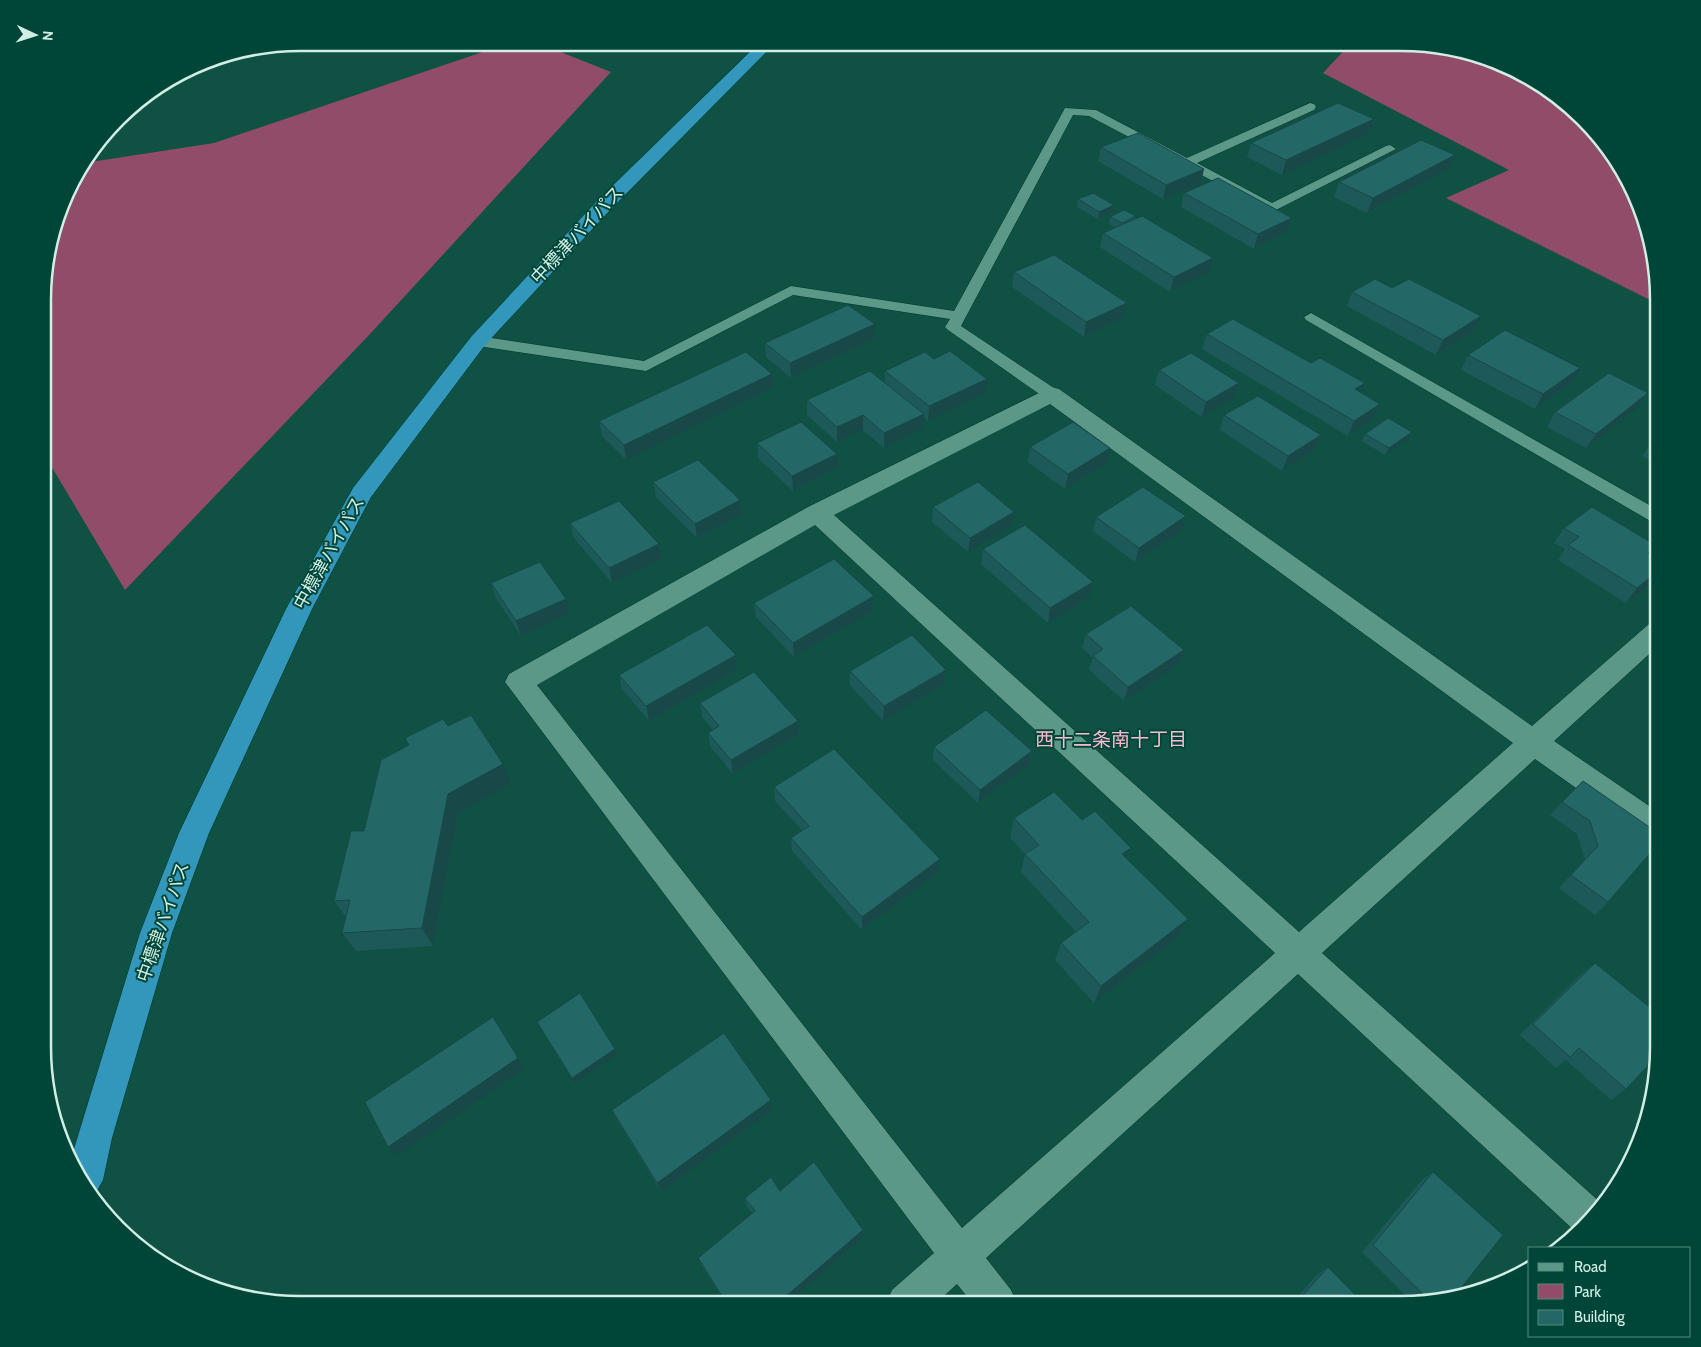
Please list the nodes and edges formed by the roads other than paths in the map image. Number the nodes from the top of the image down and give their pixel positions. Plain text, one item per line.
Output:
1 (759, 51) edge
2 (1310, 107) dead end
3 (1390, 149) dead end
4 (1189, 162) junction
5 (960, 316) junction
6 (1311, 317) dead end
7 (478, 341) junction
8 (1051, 394) junction
9 (817, 513) junction
10 (1650, 513) edge
11 (1650, 638) edge
12 (1533, 742) junction
13 (1650, 823) edge
14 (1299, 953) junction
15 (86, 1172) edge
16 (1584, 1215) edge
17 (960, 1255) junction
18 (915, 1296) edge
19 (991, 1296) edge

1 - 7 highway, 中標津バイパス
2 - 4 lane
3 - 4 lane
4 - 5 lane
5 - 7 lane
5 - 8 lane
6 - 10 lane
7 - 15 highway, 中標津バイパス
8 - 9 street
8 - 12 street
9 - 14 street
9 - 17 street
11 - 12 street
12 - 13 street
12 - 14 street
14 - 16 street
14 - 17 street
17 - 18 street
17 - 19 street

